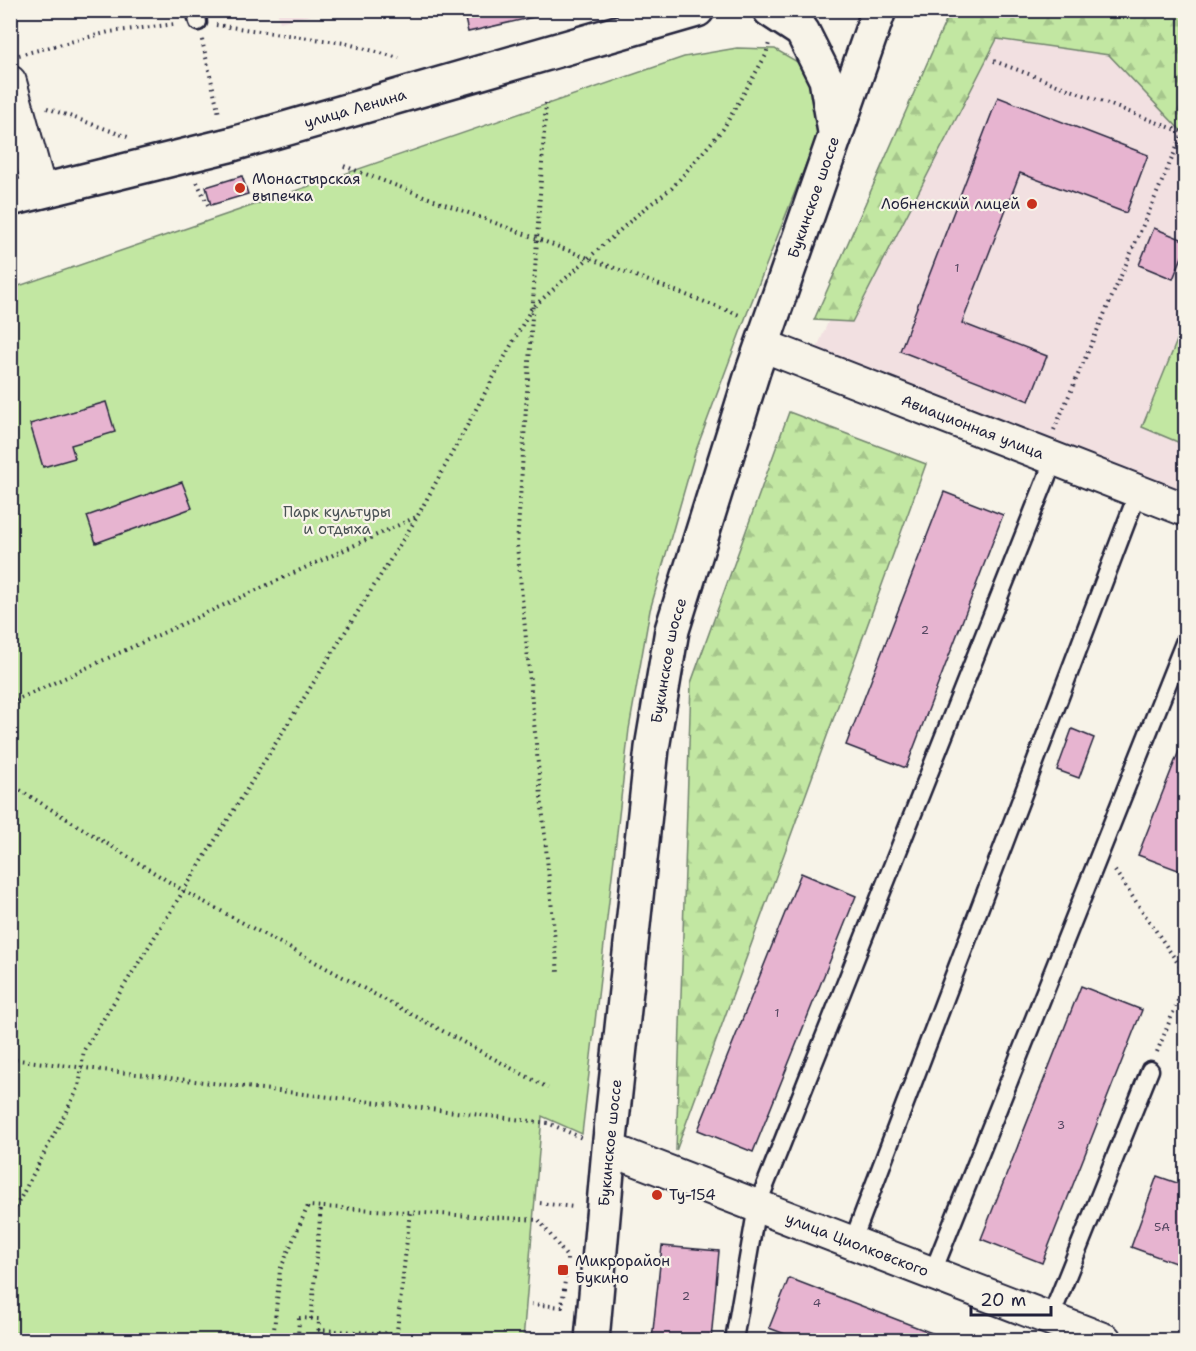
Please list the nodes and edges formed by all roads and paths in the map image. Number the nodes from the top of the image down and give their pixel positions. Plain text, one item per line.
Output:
1 (697, 10) edge
2 (879, 10) edge
3 (197, 16) edge
4 (770, 26) edge
5 (399, 58) dead end
6 (994, 61) dead end
7 (13, 82) edge
8 (546, 103) dead end
9 (44, 106) dead end
10 (219, 114) dead end
11 (1184, 133) edge
12 (836, 136) junction
13 (128, 137) dead end
14 (344, 166) dead end
15 (197, 181) dead end
16 (25, 195) edge
17 (210, 209) dead end
18 (536, 239) junction
19 (588, 258) junction
20 (531, 309) junction
21 (755, 332) junction
22 (1049, 456) junction
23 (1138, 492) junction
24 (1185, 510) edge
25 (417, 517) junction
26 (1185, 638) edge
27 (10, 703) edge
28 (10, 784) edge
29 (1101, 850) junction
30 (184, 891) junction
31 (558, 973) dead end
32 (1185, 975) edge
33 (1185, 981) edge
34 (10, 1059) edge
35 (81, 1067) junction
36 (1150, 1070) joint
37 (548, 1088) dead end
38 (609, 1149) junction
39 (540, 1203) dead end
40 (757, 1206) junction
41 (321, 1207) junction
42 (573, 1207) dead end
43 (410, 1212) junction
44 (10, 1218) edge
45 (852, 1243) junction
46 (932, 1274) junction
47 (531, 1304) dead end
48 (311, 1319) junction
49 (1050, 1319) junction
50 (10, 1330) edge
51 (318, 1330) junction
52 (397, 1334) junction
53 (308, 1340) edge
54 (30, 1341) edge
55 (273, 1341) edge
56 (396, 1341) edge
57 (592, 1341) edge
58 (734, 1341) edge
59 (1105, 1341) edge

1 - 16 main road, улица Ленина
2 - 12 main road, Букинское шоссе
3 - 5 path
3 - 7 path
3 - 10 path
4 - 12 main road
4 - 19 path
6 - 11 path
7 - 16 street
8 - 18 path
9 - 13 path
11 - 22 path
12 - 21 main road, Букинское шоссе
14 - 18 path
15 - 17 path
18 - 19 path
18 - 20 path
19 - 20 path
19 - 21 path
20 - 25 path
20 - 31 path
21 - 22 street, Авиационная улица
21 - 38 main road, Букинское шоссе
22 - 23 street, Авиационная улица
22 - 40 lane
23 - 24 street, Авиационная улица
23 - 45 lane
25 - 27 path
25 - 30 path
26 - 29 lane
28 - 30 path
29 - 32 path
29 - 46 lane
30 - 35 path
30 - 37 path
33 - 36 path
34 - 35 path
35 - 38 path
35 - 44 path
36 - 49 lane
38 - 40 street, улица Циолковского
38 - 57 main road, Букинское шоссе
39 - 42 path
40 - 45 street, улица Циолковского
40 - 58 lane
41 - 43 path
41 - 48 path
41 - 55 path
43 - 47 path
43 - 52 path
45 - 46 street, улица Циолковского
46 - 49 street, улица Циолковского
48 - 51 path
48 - 53 path
49 - 59 street, улица Циолковского
50 - 54 path
51 - 52 path
51 - 53 path
52 - 56 path

